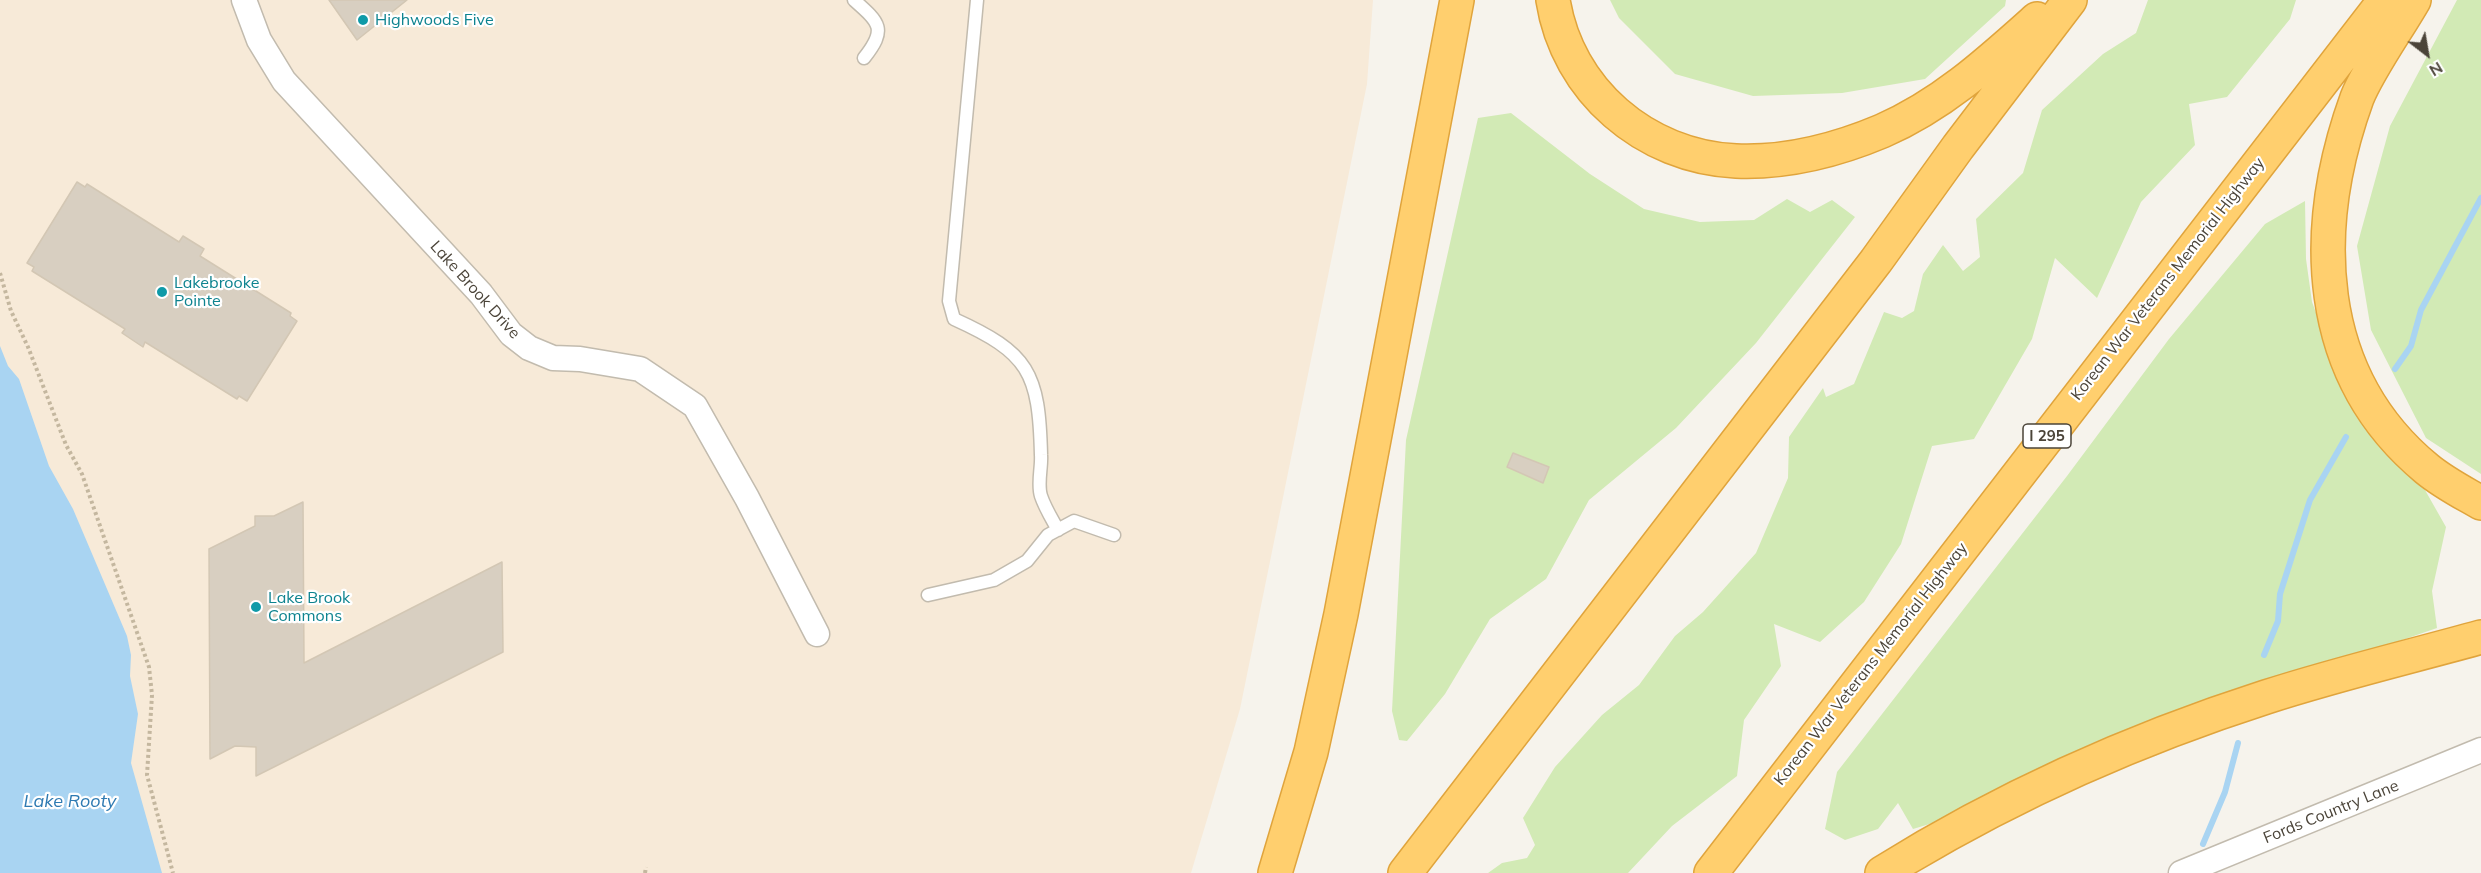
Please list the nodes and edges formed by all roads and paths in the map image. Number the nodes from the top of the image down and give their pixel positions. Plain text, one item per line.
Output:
1 (244, 0) edge
2 (854, 0) edge
3 (977, 0) edge
4 (1457, 0) edge
5 (1552, 0) edge
6 (2054, 0) edge
7 (2070, 0) edge
8 (2385, 0) edge
9 (2414, 0) edge
10 (864, 58) dead end
11 (0, 273) edge
12 (2481, 503) edge
13 (1058, 530) junction
14 (1114, 535) dead end
15 (928, 595) dead end
16 (817, 633) dead end
17 (2481, 637) edge
18 (2481, 750) edge
19 (646, 867) dead end
20 (173, 873) edge
21 (645, 873) edge
22 (1275, 873) edge
23 (1405, 873) edge
24 (1710, 873) edge
25 (1882, 873) edge
26 (2181, 873) edge

1 - 16 street, Lake Brook Drive
2 - 10 lane
3 - 13 lane
4 - 22 highway
5 - 6 highway
7 - 23 highway
8 - 24 highway, Korean War Veterans Memorial Highway / I 295
9 - 12 highway
11 - 20 path
13 - 14 lane
13 - 15 lane
17 - 25 highway
18 - 26 street, Fords Country Lane
19 - 21 path

